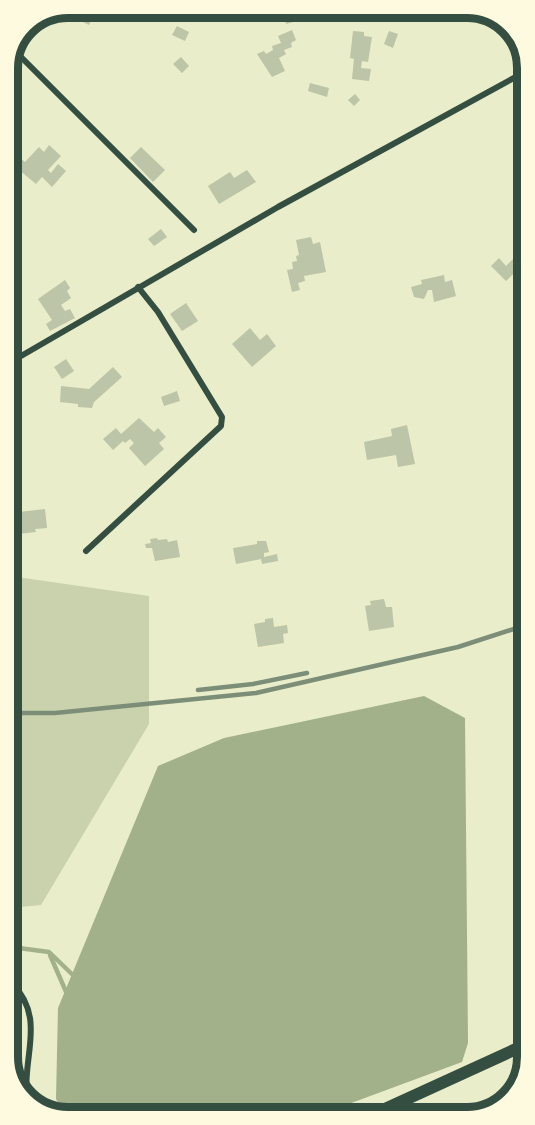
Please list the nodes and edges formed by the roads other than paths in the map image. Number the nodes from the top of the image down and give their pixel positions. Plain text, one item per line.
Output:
1 (20, 56) edge
2 (517, 76) edge
3 (194, 230) dead end
4 (138, 287) junction
5 (18, 358) edge
6 (86, 551) dead end
7 (18, 990) edge
8 (517, 1049) edge
9 (26, 1083) edge
10 (389, 1107) edge

1 - 3 street
2 - 4 street
4 - 5 street
4 - 6 street
7 - 9 street
8 - 10 main road

